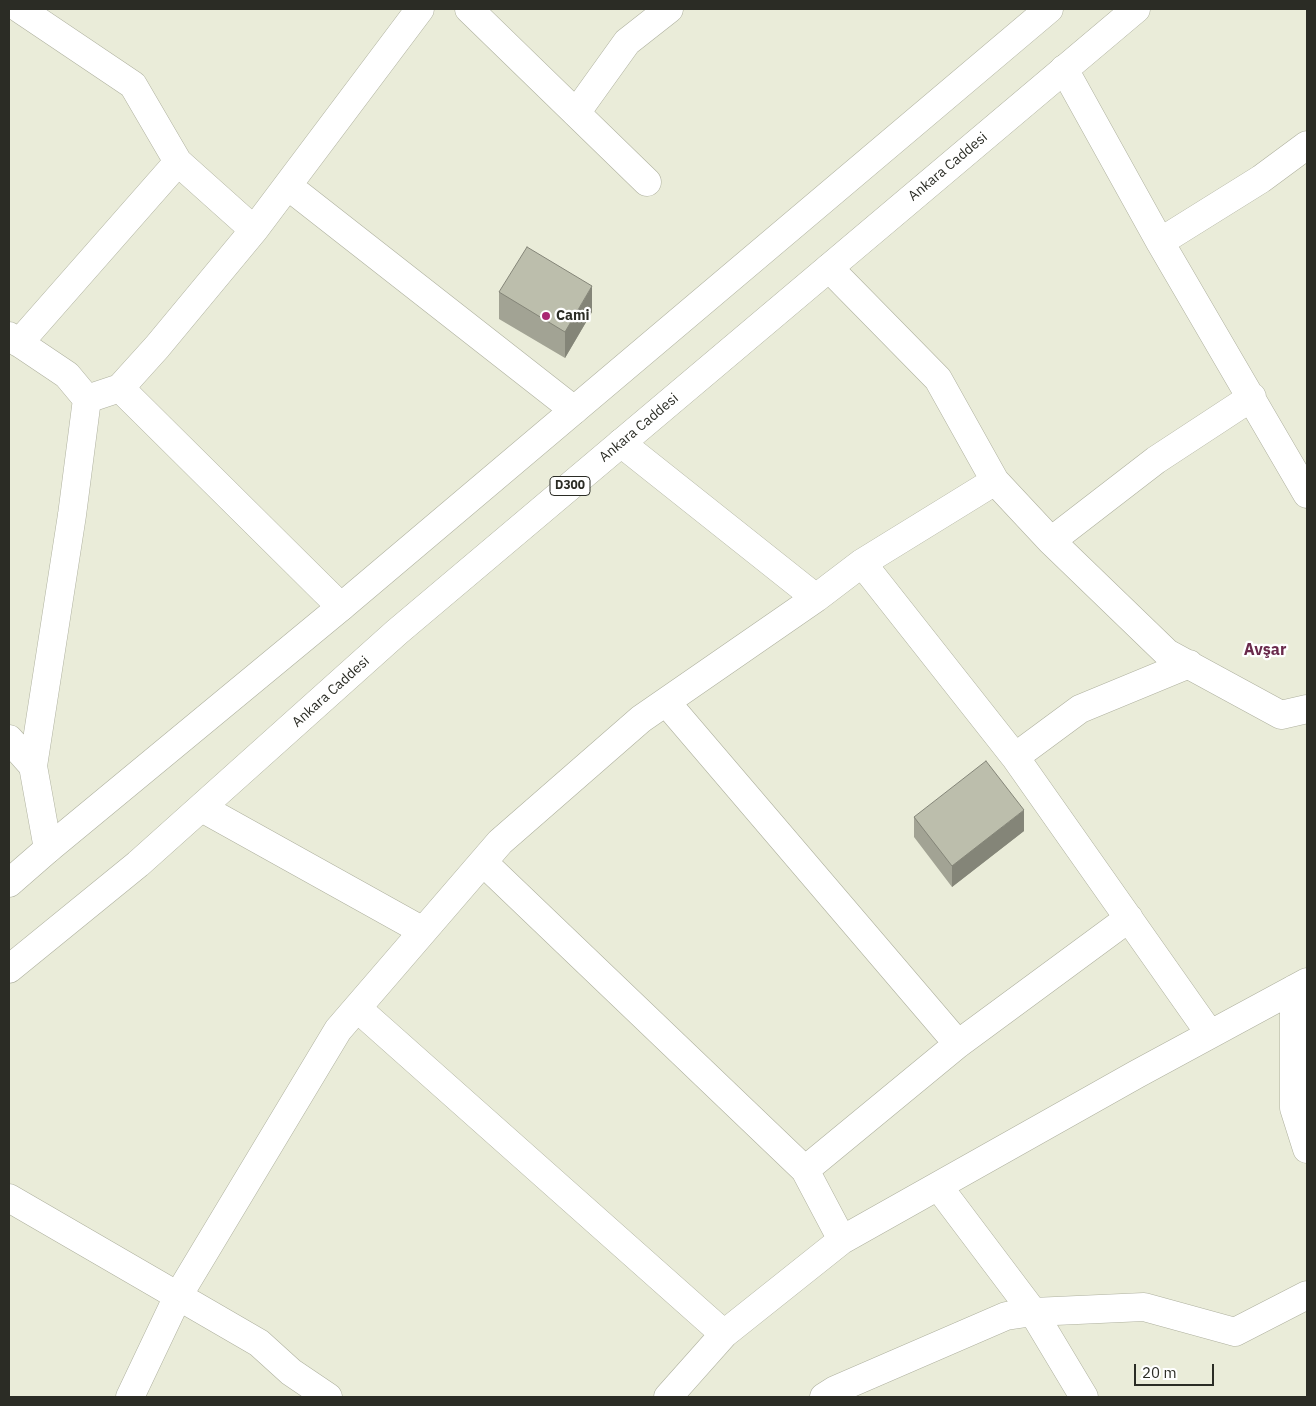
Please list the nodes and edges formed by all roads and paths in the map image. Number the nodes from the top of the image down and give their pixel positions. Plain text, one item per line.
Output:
1 (20, 9) edge
2 (420, 9) edge
3 (468, 9) edge
4 (669, 9) edge
5 (1049, 9) edge
6 (1136, 9) edge
7 (1064, 69) junction
8 (576, 113) junction
9 (1307, 145) edge
10 (178, 162) junction
11 (647, 182) dead end
12 (288, 186) junction
13 (254, 230) junction
14 (1160, 242) junction
15 (829, 268) junction
16 (14, 339) edge
17 (120, 388) junction
18 (1252, 397) junction
19 (87, 399) junction
20 (574, 410) junction
21 (621, 443) junction
22 (995, 481) junction
23 (1307, 494) edge
24 (1051, 542) junction
25 (862, 563) junction
26 (816, 598) junction
27 (341, 608) junction
28 (1189, 664) junction
29 (666, 702) junction
30 (1307, 709) edge
31 (9, 740) edge
32 (1015, 758) junction
33 (33, 766) junction
34 (202, 808) junction
35 (48, 849) junction
36 (483, 862) junction
37 (9, 883) edge
38 (1128, 918) junction
39 (423, 931) junction
40 (9, 970) edge
41 (1301, 985) edge
42 (357, 1008) junction
43 (1210, 1034) junction
44 (958, 1044) junction
45 (1307, 1149) edge
46 (805, 1170) junction
47 (938, 1186) junction
48 (9, 1198) edge
49 (842, 1240) junction
50 (1307, 1295) edge
51 (178, 1296) junction
52 (1033, 1312) junction
53 (724, 1334) junction
54 (130, 1397) edge
55 (328, 1397) edge
56 (668, 1397) edge
57 (824, 1397) edge
58 (1084, 1397) edge

1 - 10 main road
2 - 12 main road
3 - 8 main road
4 - 8 main road
5 - 20 main road
6 - 7 main road, Ankara Caddesi / D300
7 - 14 main road
7 - 15 main road, Ankara Caddesi / D300
8 - 11 main road
9 - 14 main road
10 - 13 main road
10 - 16 main road
12 - 13 main road
12 - 20 main road
13 - 17 main road
14 - 18 main road
15 - 21 main road, Ankara Caddesi / D300
15 - 22 main road
16 - 19 main road
17 - 19 main road
17 - 27 main road
18 - 23 main road
18 - 24 main road
19 - 33 main road
20 - 27 main road
21 - 26 main road
21 - 34 main road, Ankara Caddesi / D300
22 - 24 main road
22 - 25 main road
24 - 28 main road
25 - 26 main road
25 - 32 main road
26 - 29 main road
27 - 35 main road
28 - 30 main road
28 - 32 main road
29 - 36 main road
29 - 44 main road
31 - 33 main road
32 - 38 main road
33 - 35 main road
34 - 39 main road
34 - 40 main road, Ankara Caddesi / D300
35 - 37 main road
36 - 39 main road
36 - 46 main road
38 - 43 main road
38 - 44 main road
39 - 42 main road
41 - 43 main road
41 - 45 main road
42 - 51 main road
42 - 53 main road
43 - 47 main road
44 - 46 main road
46 - 49 main road
47 - 49 main road
47 - 52 main road
48 - 51 main road
49 - 53 main road
50 - 52 main road
51 - 54 main road
51 - 55 main road
52 - 57 main road
52 - 58 main road
53 - 56 main road

